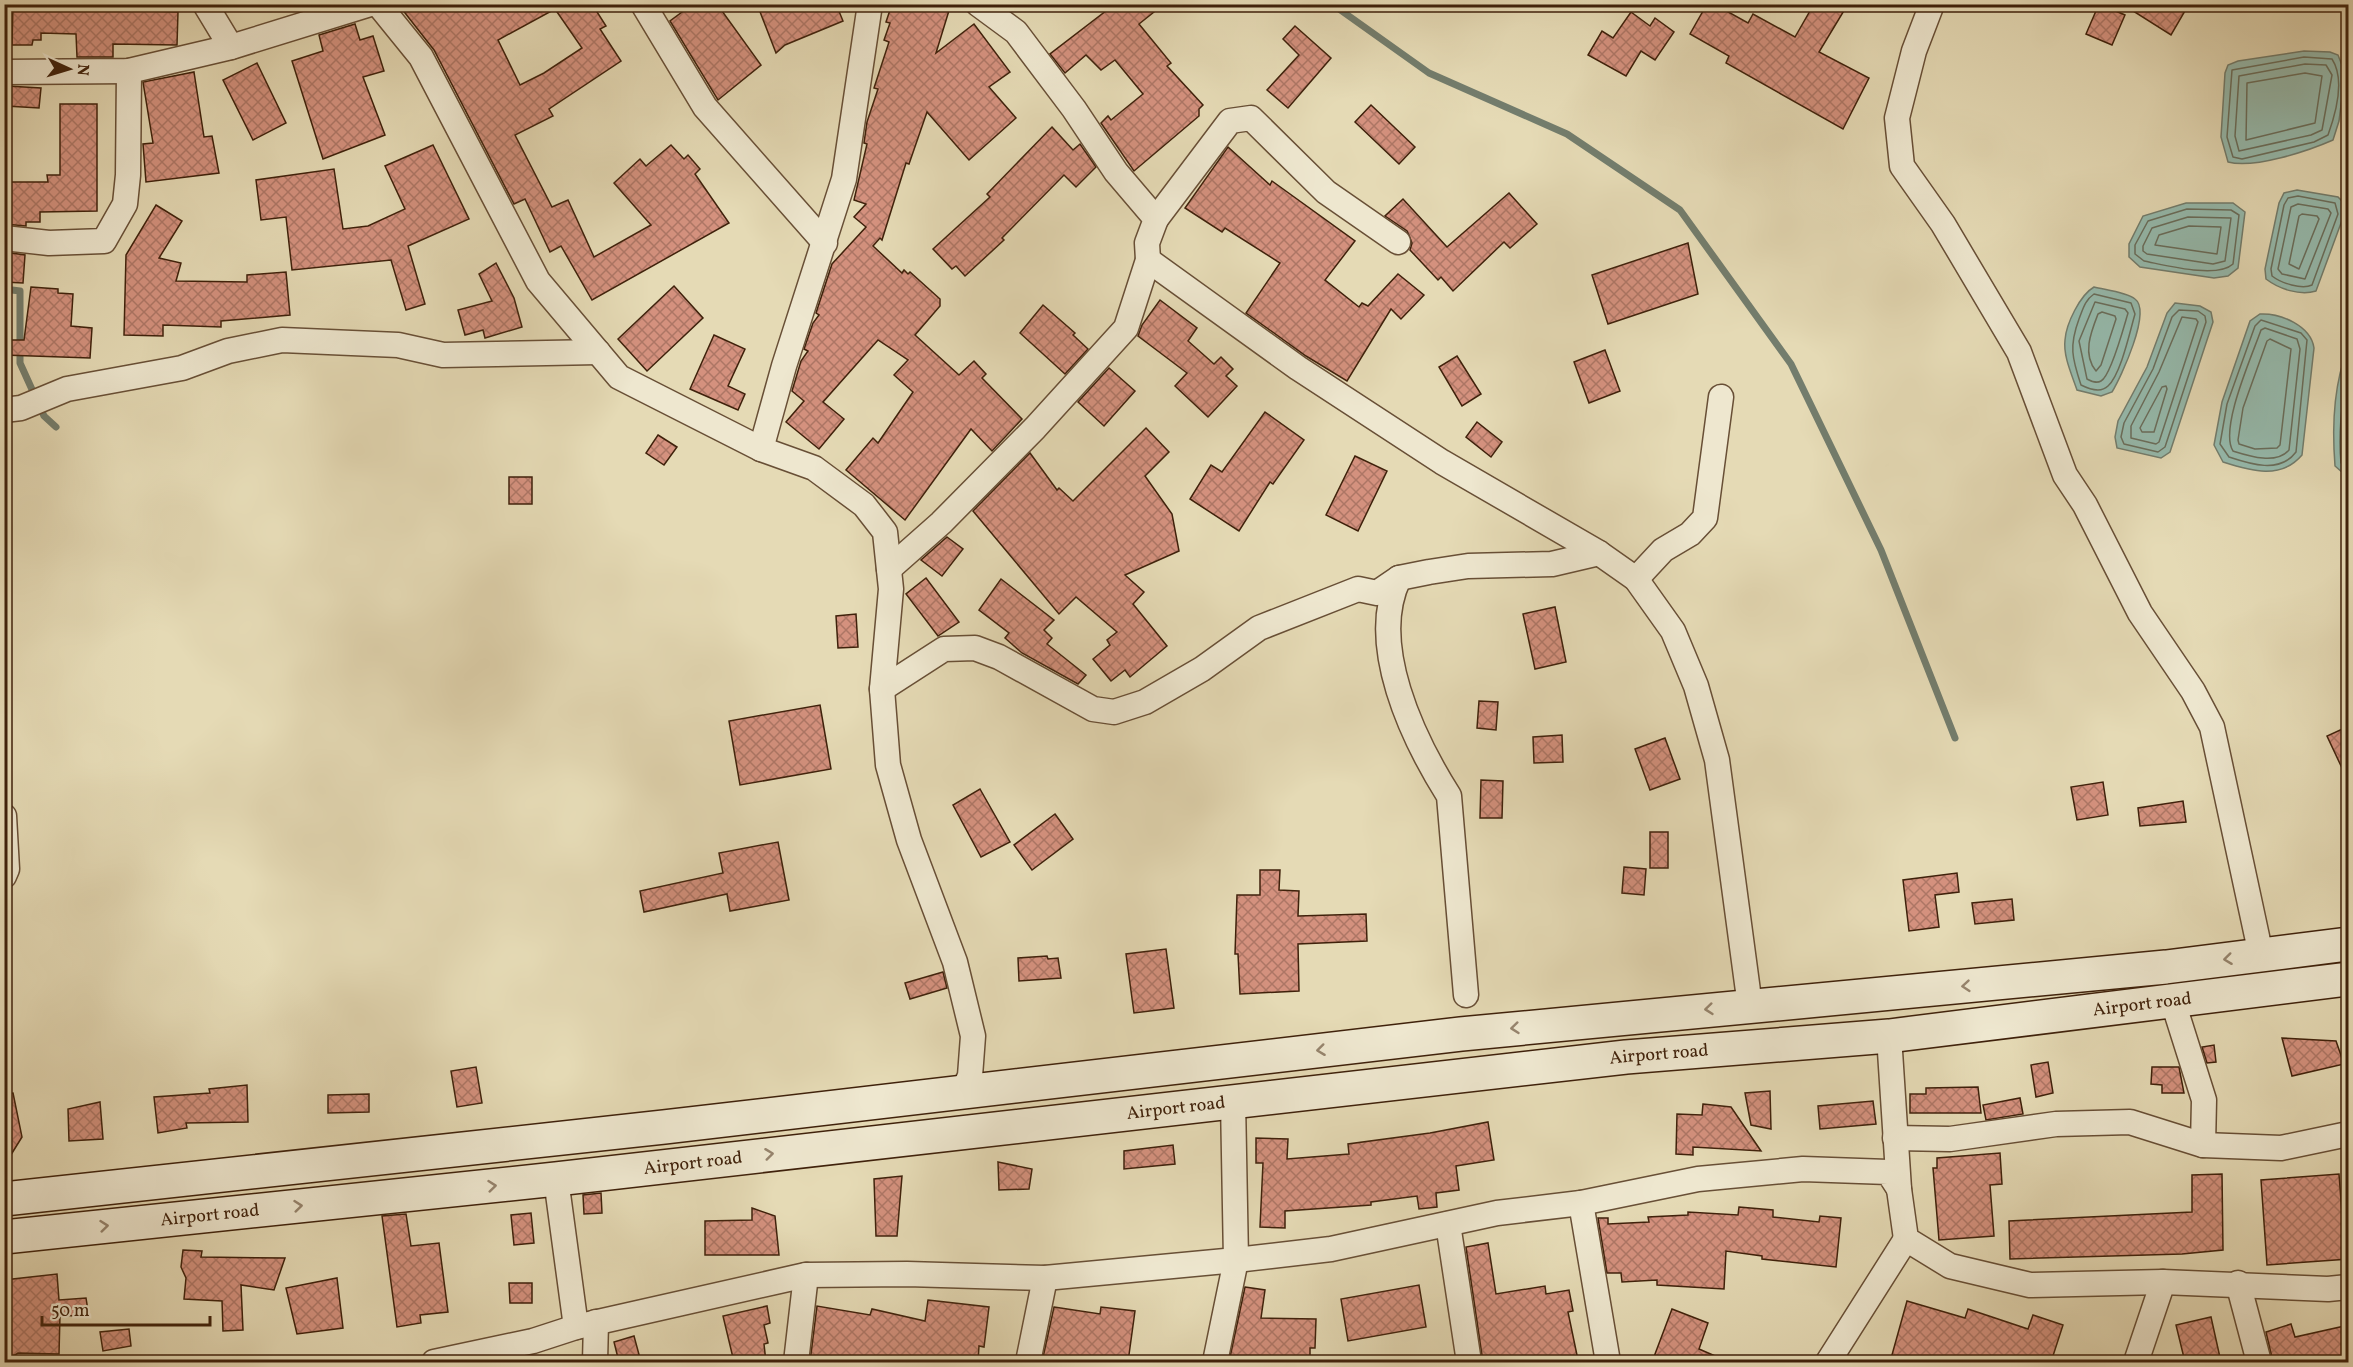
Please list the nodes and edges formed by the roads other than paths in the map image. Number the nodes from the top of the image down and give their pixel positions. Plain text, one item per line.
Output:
1 (205, 4) edge
2 (370, 4) edge
3 (378, 4) edge
4 (644, 4) edge
5 (870, 4) edge
6 (978, 4) edge
7 (1932, 4) edge
8 (231, 47) junction
9 (4, 72) edge
10 (129, 72) junction
11 (1156, 219) junction
12 (4, 238) edge
13 (1398, 242) dead end
14 (825, 243) junction
15 (1148, 260) junction
16 (598, 352) junction
17 (1721, 397) dead end
18 (4, 410) edge
19 (761, 449) junction
20 (1599, 553) junction
21 (889, 569) junction
22 (1399, 578) junction
23 (1636, 579) junction
24 (882, 689) junction
25 (4, 816) edge
26 (4, 876) edge
27 (2349, 944) edge
28 (2261, 955) junction
29 (2349, 979) edge
30 (1466, 995) dead end
31 (2172, 1002) junction
32 (1749, 1006) junction
33 (1548, 1025) junction
34 (1889, 1036) junction
35 (1552, 1065) junction
36 (963, 1091) junction
37 (1233, 1101) junction
38 (2349, 1134) edge
39 (1895, 1138) junction
40 (2203, 1145) junction
41 (556, 1179) junction
42 (1899, 1189) junction
43 (63, 1193) junction
44 (4, 1199) edge
45 (1581, 1203) junction
46 (1448, 1224) junction
47 (69, 1230) junction
48 (4, 1237) edge
49 (1906, 1239) junction
50 (1236, 1260) junction
51 (806, 1275) junction
52 (1045, 1278) junction
53 (2163, 1282) junction
54 (2238, 1283) junction
55 (2349, 1287) edge
56 (586, 1325) junction
57 (532, 1352) edge
58 (434, 1362) edge
59 (595, 1362) edge
60 (796, 1362) edge
61 (1028, 1362) edge
62 (1215, 1362) edge
63 (1469, 1362) edge
64 (1608, 1362) edge
65 (1827, 1362) edge
66 (2136, 1362) edge
67 (2259, 1362) edge

1 - 8 street
2 - 8 street
3 - 16 street
4 - 14 street
5 - 14 street
6 - 11 street
7 - 28 street
8 - 10 street
9 - 10 street
10 - 12 street
11 - 13 street
11 - 15 street
14 - 19 street
15 - 20 street
15 - 21 street
16 - 18 street
16 - 19 street
17 - 23 street
19 - 21 street
20 - 22 street
20 - 23 street
21 - 24 street
22 - 24 street
22 - 30 street
23 - 32 street
24 - 36 street
25 - 26 street
27 - 28 main road, Airport road
28 -> 32 main road, Airport road
29 - 31 main road, Airport road
31 - 34 main road, Airport road
31 - 40 street
32 -> 33 main road, Airport road
33 - 35 main road
33 -> 36 main road, Airport road
34 - 35 main road, Airport road
34 - 39 street
35 - 37 main road, Airport road
36 - 43 main road, Airport road
41 -> 37 main road, Airport road
37 - 50 street
38 - 40 street
39 - 40 street
39 - 42 street
47 -> 41 main road, Airport road
41 - 56 street
42 - 45 street
42 - 49 street
43 - 44 main road, Airport road
43 - 47 main road
45 - 46 street
45 - 64 street
46 - 50 street
46 - 63 street
47 - 48 main road, Airport road
49 - 53 street
49 - 65 street
50 - 52 street
50 - 62 street
51 - 52 street
51 - 56 street
51 - 60 street
52 - 61 street
53 - 54 street
53 - 66 street
54 - 55 street
54 - 67 street
56 - 57 street
56 - 59 street
57 - 58 street

